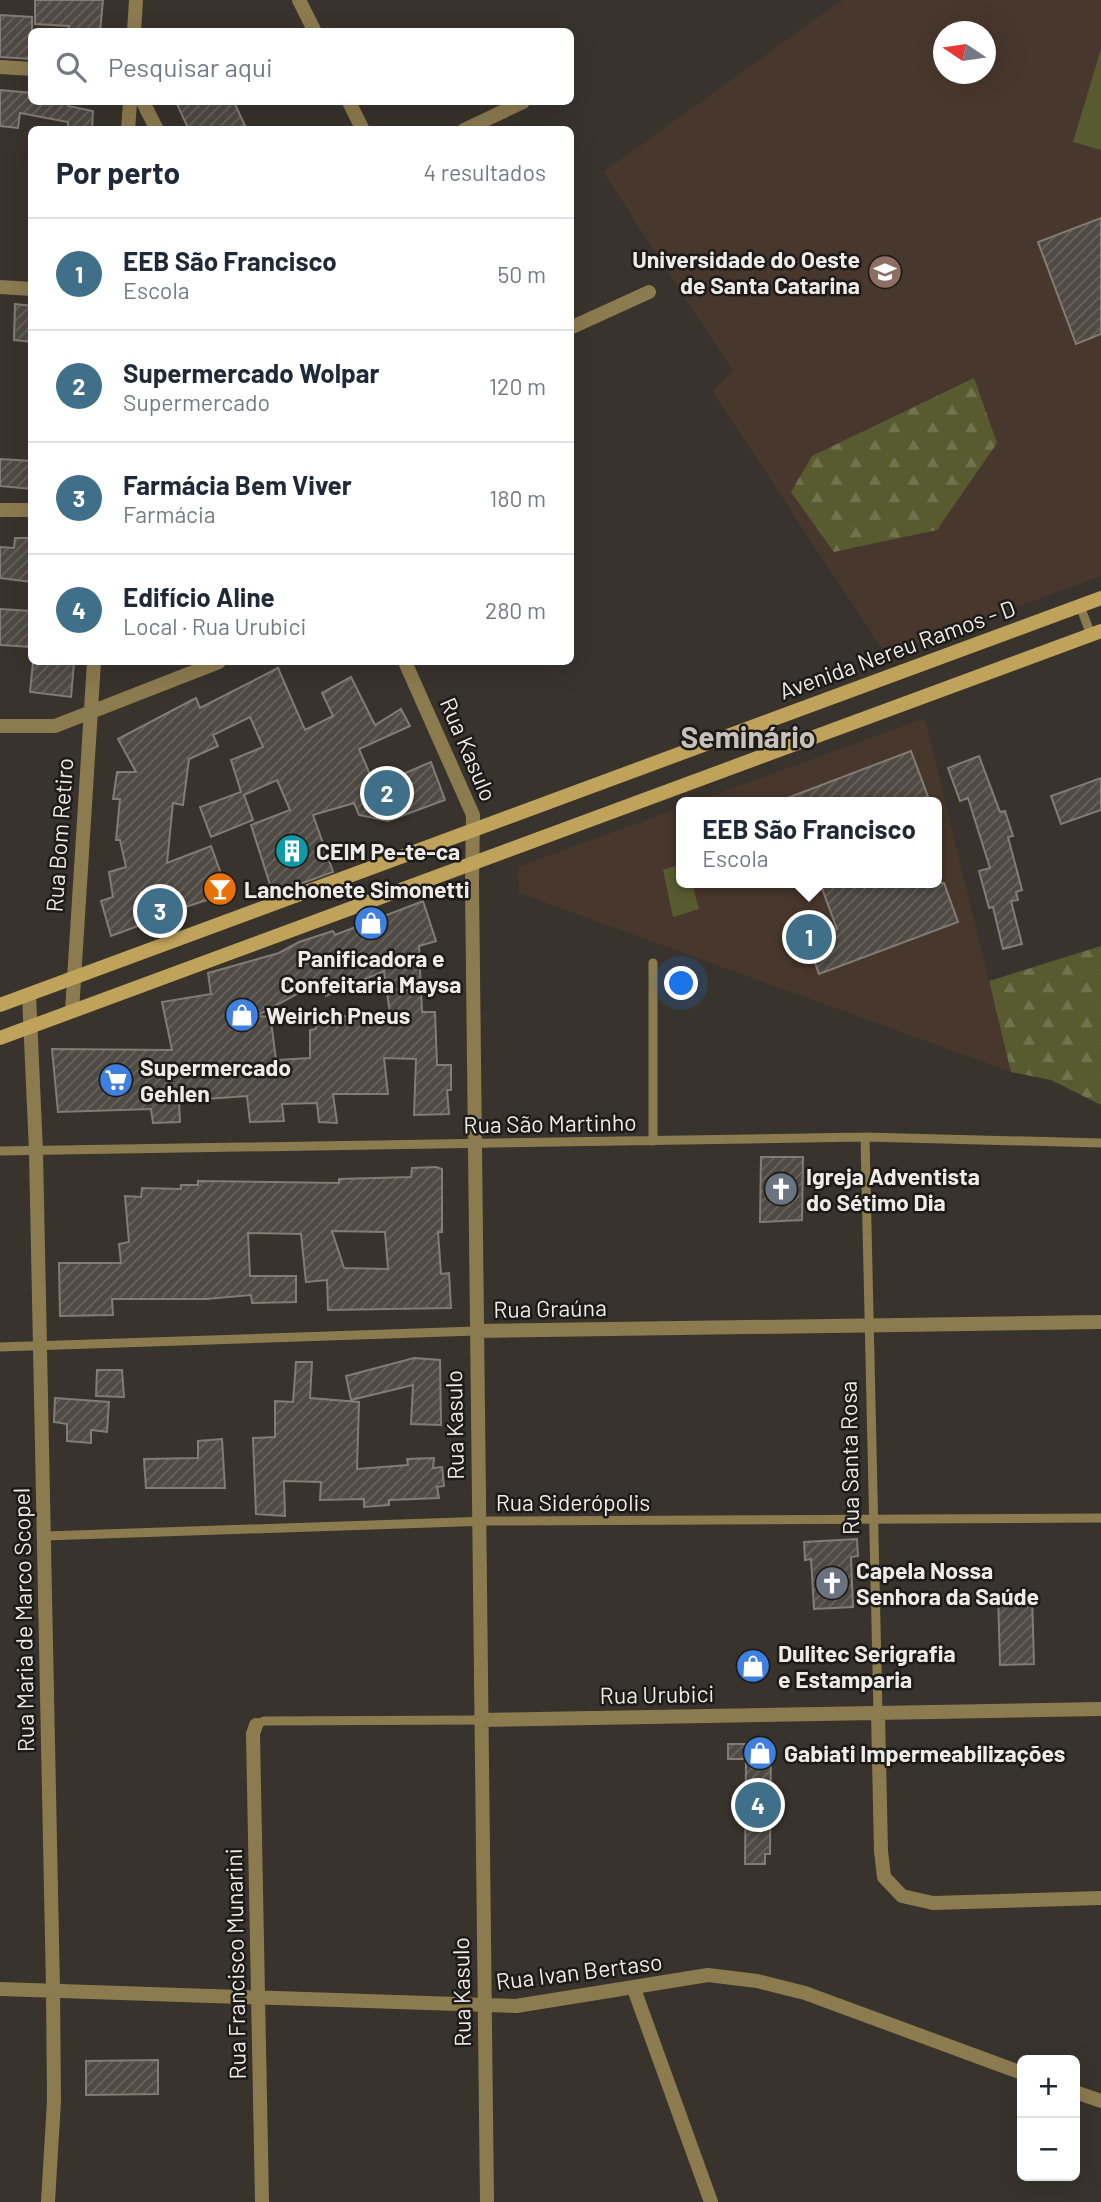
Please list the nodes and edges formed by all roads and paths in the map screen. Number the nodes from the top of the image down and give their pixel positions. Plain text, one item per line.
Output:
1 (136, 0) edge
2 (299, 0) edge
3 (134, 28) edge
4 (313, 28) edge
5 (0, 67) edge
6 (28, 69) edge
7 (130, 105) edge
8 (145, 105) edge
9 (350, 105) edge
10 (517, 105) edge
11 (128, 126) edge
12 (155, 126) edge
13 (361, 126) edge
14 (472, 126) edge
15 (0, 287) edge
16 (28, 289) edge
17 (649, 292) dead end
18 (574, 326) edge
19 (0, 510) edge
20 (28, 510) edge
21 (1101, 598) edge
22 (1080, 606) junction
23 (1096, 633) edge
24 (94, 665) edge
25 (211, 665) edge
26 (406, 665) edge
27 (90, 711) junction
28 (0, 726) edge
29 (475, 830) junction
30 (473, 865) junction
31 (653, 963) dead end
32 (73, 978) junction
33 (29, 995) junction
34 (0, 1005) edge
35 (72, 1011) junction
36 (29, 1027) junction
37 (0, 1038) edge
38 (865, 1137) junction
39 (653, 1141) junction
40 (1101, 1143) edge
41 (474, 1144) junction
42 (0, 1151) edge
43 (36, 1151) junction
44 (1101, 1322) edge
45 (869, 1325) junction
46 (476, 1331) junction
47 (39, 1345) junction
48 (0, 1347) edge
49 (1101, 1518) edge
50 (477, 1521) junction
51 (873, 1521) junction
52 (45, 1536) junction
53 (1101, 1709) edge
54 (878, 1713) junction
55 (479, 1720) junction
56 (257, 1725) joint
57 (1101, 1898) edge
58 (0, 1989) edge
59 (53, 1989) junction
60 (634, 1989) junction
61 (258, 2000) junction
62 (484, 2005) junction
63 (1017, 2071) edge
64 (1080, 2094) edge
65 (1101, 2101) edge
66 (48, 2202) edge
67 (261, 2202) edge
68 (487, 2202) edge
69 (710, 2202) edge

1 - 3 street
2 - 4 street
5 - 6 street
7 - 11 street
8 - 12 street
9 - 13 street
10 - 14 street
15 - 16 street
17 - 18 street
19 - 20 street
21 - 22 street, Avenida Nereu Ramos - D
22 - 23 lane
22 - 29 street, Avenida Nereu Ramos - D
23 - 30 street
24 - 27 street, Rua Bom Retiro
25 - 27 street
26 - 29 street, Rua Kasulo
27 - 28 street
27 - 32 street, Rua Bom Retiro
29 - 30 street, Rua Kasulo
29 - 32 street, Avenida Nereu Ramos - D
30 - 35 street
30 - 41 street, Rua Kasulo
31 - 39 lane
32 - 33 street, Avenida Nereu Ramos - D
32 - 35 street, Rua Bom Retiro
33 - 34 street, Avenida Nereu Ramos - D
33 - 36 street, Rua Maria de Marco Scopel
35 - 36 street
36 - 37 street
36 - 43 street, Rua Maria de Marco Scopel
38 - 39 lane, Rua São Martinho
38 - 40 lane, Rua São Martinho
38 - 45 lane, Rua Santa Rosa
39 - 41 lane, Rua São Martinho
41 - 43 lane, Rua São Martinho
41 - 46 street, Rua Kasulo
42 - 43 lane, Rua São Martinho
43 - 47 street, Rua Maria de Marco Scopel
44 - 45 street, Rua Graúna
45 - 46 street, Rua Graúna
45 - 51 lane, Rua Santa Rosa
46 - 47 lane, Rua Graúna
46 - 50 street, Rua Kasulo
47 - 48 lane, Rua Graúna
47 - 52 street, Rua Maria de Marco Scopel
49 - 51 lane, Rua Siderópolis
50 - 51 lane, Rua Siderópolis
50 - 52 lane, Rua Siderópolis
50 - 55 street, Rua Kasulo
51 - 54 lane, Rua Santa Rosa
52 - 59 street, Rua Maria de Marco Scopel
53 - 54 street, Rua Urubici
54 - 55 street, Rua Urubici
54 - 57 street, Rua Santa Rosa
55 - 56 lane, Rua Urubici
55 - 62 street, Rua Kasulo
56 - 61 street, Rua Francisco Munarini
58 - 59 street, Rua Ivan Bertaso
59 - 61 street, Rua Ivan Bertaso
59 - 66 street, Rua Maria de Marco Scopel
60 - 62 street, Rua Ivan Bertaso
60 - 63 street, Rua Ivan Bertaso
60 - 69 street
61 - 62 street, Rua Ivan Bertaso
61 - 67 street, Rua Francisco Munarini
62 - 68 street, Rua Kasulo
64 - 65 street

